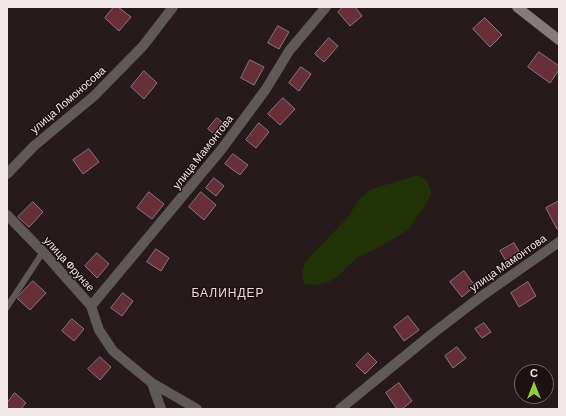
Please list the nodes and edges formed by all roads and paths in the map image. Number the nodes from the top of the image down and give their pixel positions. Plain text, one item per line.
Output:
1 (173, 7) edge
2 (326, 7) edge
3 (517, 7) edge
4 (559, 40) edge
5 (7, 174) edge
6 (7, 215) edge
7 (559, 242) edge
8 (43, 252) junction
9 (91, 306) junction
10 (7, 307) edge
11 (152, 383) junction
12 (161, 409) edge
13 (197, 409) edge
14 (340, 409) edge

1 - 5 street, улица Ломоносова
2 - 9 street, улица Мамонтова
3 - 4 street
6 - 8 street, улица Фрунзе
7 - 14 street, улица Мамонтова
8 - 9 street, улица Фрунзе
8 - 10 lane
9 - 11 street, улица Фрунзе
11 - 12 street
11 - 13 street

